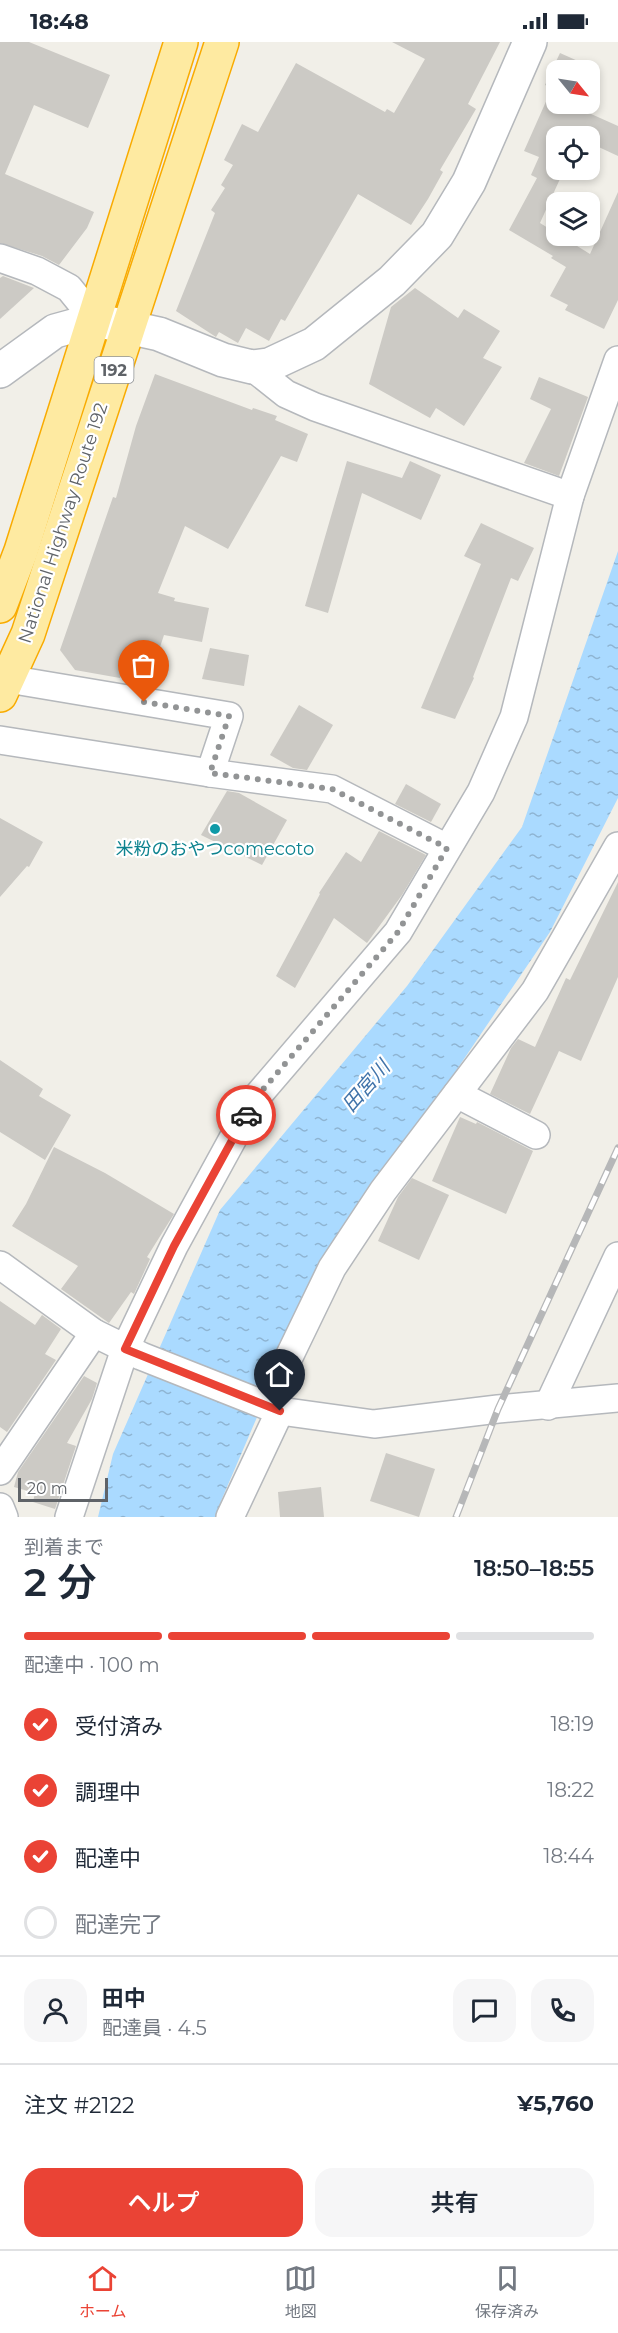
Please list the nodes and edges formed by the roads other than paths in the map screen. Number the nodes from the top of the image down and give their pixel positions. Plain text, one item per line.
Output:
1 (181, 42) edge
2 (222, 42) edge
3 (530, 42) edge
4 (0, 258) edge
5 (95, 320) junction
6 (128, 327) junction
7 (618, 360) edge
8 (252, 367) junction
9 (0, 371) edge
10 (570, 496) junction
11 (0, 606) edge
12 (4, 687) edge
13 (0, 740) edge
14 (210, 773) junction
15 (618, 846) edge
16 (447, 848) junction
17 (457, 1094) junction
18 (536, 1135) dead end
19 (618, 1256) edge
20 (0, 1266) edge
21 (94, 1333) junction
22 (133, 1353) junction
23 (618, 1398) edge
24 (548, 1406) junction
25 (275, 1410) junction
26 (0, 1471) edge
27 (0, 1507) edge
28 (4, 1517) edge
29 (69, 1517) edge
30 (230, 1517) edge

1 - 5 highway, National Highway Route 192 / 192
2 - 6 highway, National Highway Route 192 / 192
3 - 8 street
4 - 5 street
5 - 6 street
5 - 9 street
5 - 11 highway, National Highway Route 192 / 192
6 - 8 street
6 - 12 highway, National Highway Route 192 / 192
7 - 10 street
8 - 10 street
10 - 16 street
12 - 14 street
13 - 14 street
14 - 16 street
15 - 17 street
16 - 22 street
17 - 18 street
17 - 25 street
19 - 24 street
20 - 21 street
21 - 22 street
21 - 26 street
22 - 25 street
22 - 29 street
23 - 24 street
24 - 25 street
25 - 30 street
27 - 28 street

